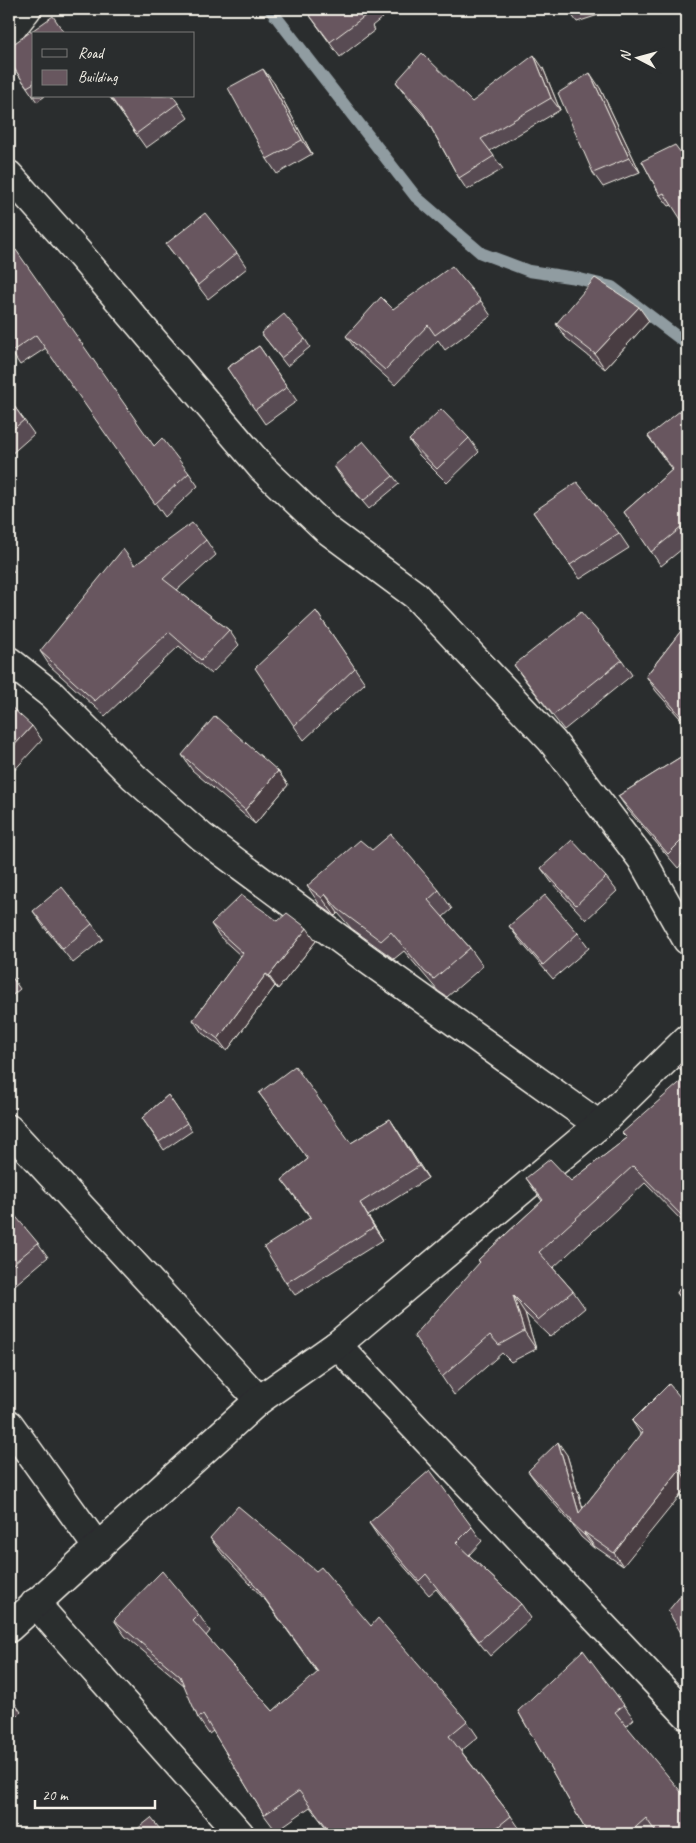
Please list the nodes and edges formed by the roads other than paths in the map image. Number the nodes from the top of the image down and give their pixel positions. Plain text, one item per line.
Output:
1 (27, 9) edge
2 (9, 32) edge
3 (9, 175) edge
4 (9, 661) edge
5 (687, 940) edge
6 (687, 1039) edge
7 (599, 1125) junction
8 (9, 1129) edge
9 (337, 1345) junction
10 (259, 1400) junction
11 (9, 1424) edge
12 (98, 1548) junction
13 (35, 1603) junction
14 (9, 1628) edge
15 (687, 1715) edge
16 (240, 1834) edge

1 - 2 street
3 - 5 street
4 - 7 street
6 - 7 street
7 - 9 street
8 - 10 street
9 - 10 street
9 - 15 street
10 - 12 street
11 - 12 street
12 - 13 street
13 - 14 street
13 - 16 street

